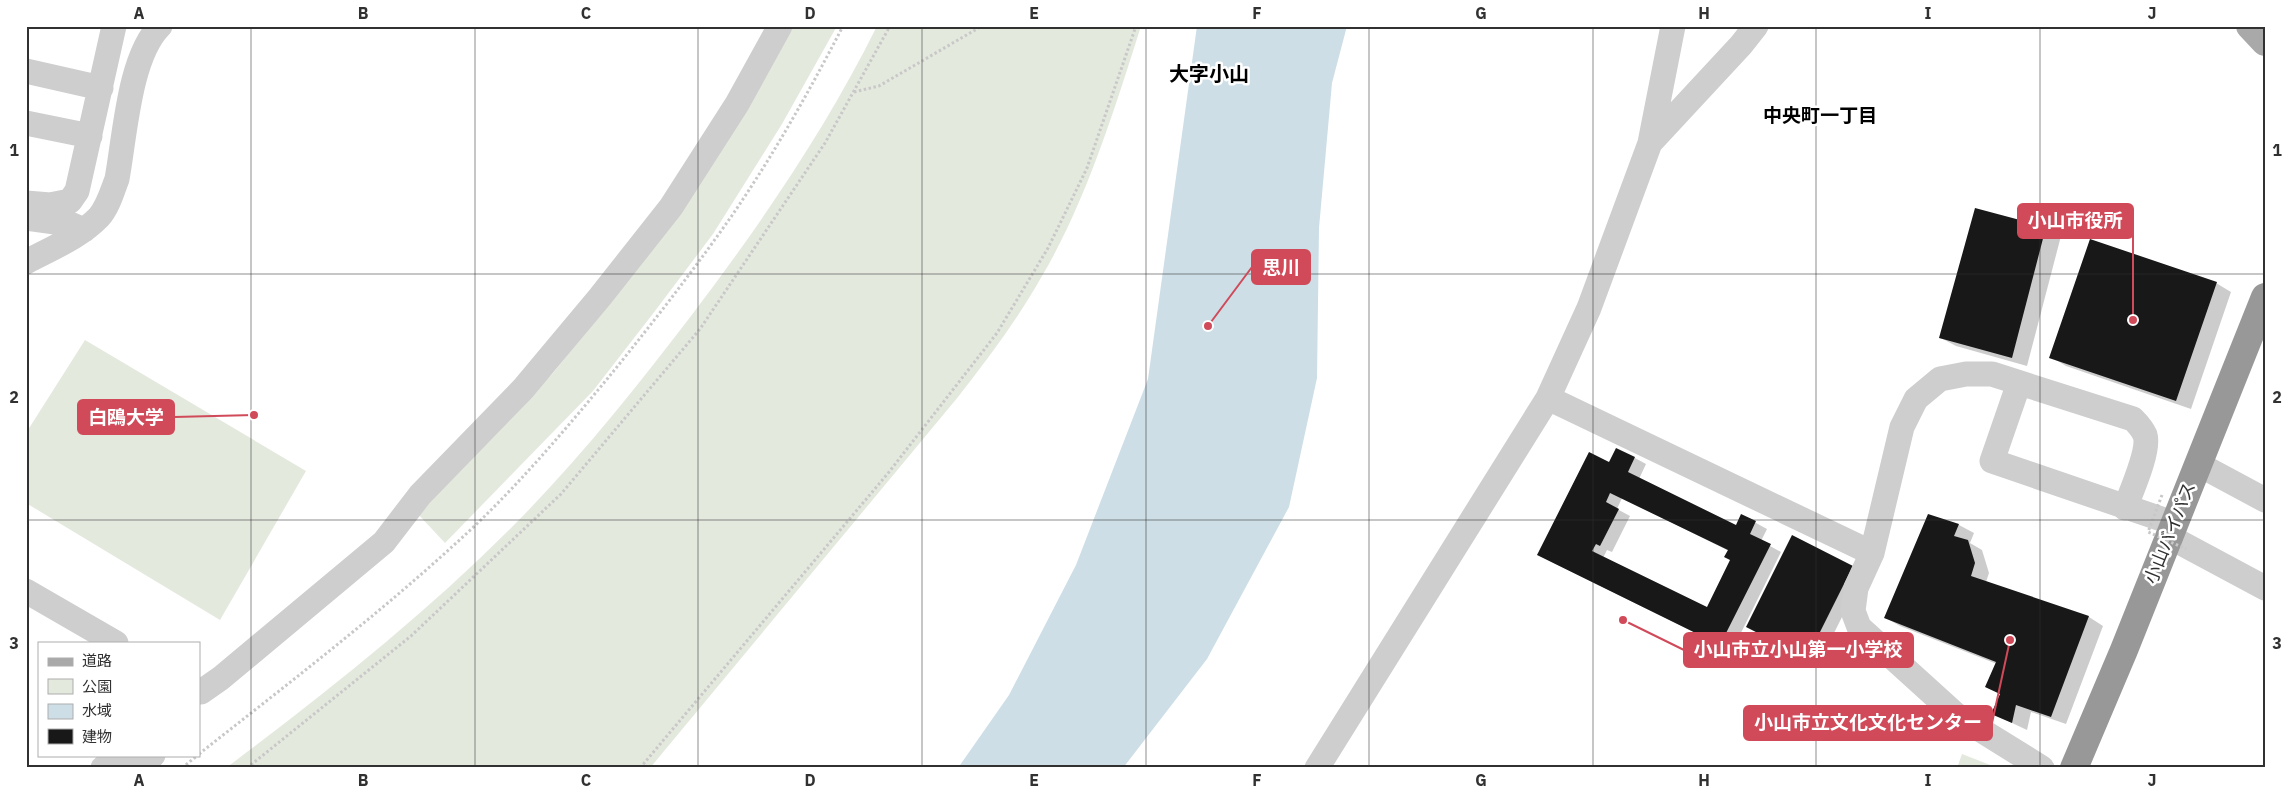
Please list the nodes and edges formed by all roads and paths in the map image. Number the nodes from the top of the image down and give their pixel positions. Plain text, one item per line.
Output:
1 (114, 26) edge
2 (160, 26) edge
3 (780, 26) edge
4 (843, 26) edge
5 (890, 26) edge
6 (982, 26) edge
7 (1136, 26) edge
8 (1673, 26) edge
9 (1756, 26) edge
10 (2250, 26) edge
11 (2265, 42) edge
12 (26, 71) edge
13 (101, 88) junction
14 (854, 92) junction
15 (26, 123) edge
16 (90, 136) junction
17 (1650, 143) junction
18 (26, 203) edge
19 (26, 218) edge
20 (84, 230) junction
21 (26, 262) edge
22 (2265, 297) edge
23 (2258, 335) edge
24 (2019, 383) junction
25 (1548, 398) junction
26 (2198, 464) junction
27 (2162, 494) dead end
28 (2265, 500) edge
29 (2125, 508) junction
30 (2176, 536) junction
31 (1872, 553) junction
32 (2265, 588) edge
33 (26, 590) edge
34 (114, 642) edge
35 (200, 692) edge
36 (200, 753) edge
37 (119, 756) edge
38 (152, 756) edge
39 (197, 756) edge
40 (102, 768) edge
41 (139, 768) edge
42 (182, 768) edge
43 (247, 768) edge
44 (640, 768) edge
45 (1317, 768) edge
46 (2042, 768) edge
47 (2074, 768) edge

1 - 13 street
2 - 20 street
3 - 35 street
4 - 36 path
5 - 14 path
6 - 14 path
7 - 44 path
8 - 17 street
9 - 17 street
10 - 11 main road
12 - 13 street
13 - 16 street
14 - 43 path
15 - 16 street
16 - 18 street
17 - 25 street
19 - 20 street
20 - 21 street
22 - 23 highway, 小山バイパス
23 - 26 highway, 小山バイパス
24 - 29 street
24 - 29 street
24 - 31 street
25 - 31 street
25 - 45 street
26 - 28 street
26 - 30 highway, 小山バイパス
27 - 30 path, bridge
29 - 30 street
30 - 32 street
30 - 47 highway, 小山バイパス
31 - 46 street
33 - 34 street
37 - 40 street
38 - 41 street
39 - 42 path

